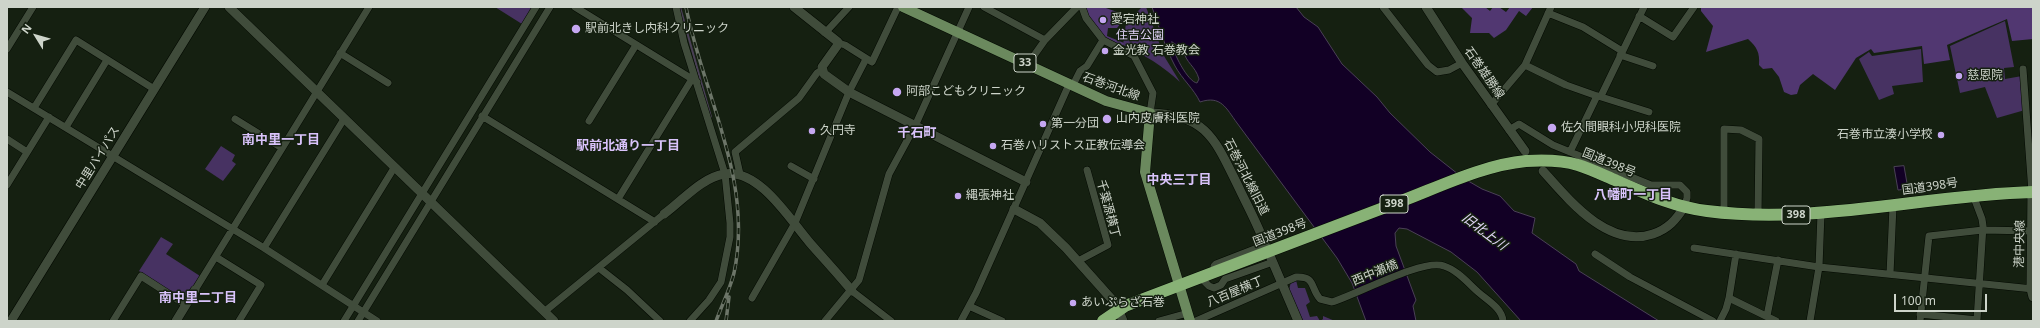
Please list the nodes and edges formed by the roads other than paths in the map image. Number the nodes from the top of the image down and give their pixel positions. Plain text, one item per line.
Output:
1 (33, 7) edge
2 (205, 7) edge
3 (229, 7) edge
4 (369, 7) edge
5 (536, 7) edge
6 (550, 7) edge
7 (575, 7) edge
8 (676, 7) edge
9 (794, 7) edge
10 (849, 7) edge
11 (898, 7) edge
12 (903, 7) edge
13 (969, 7) edge
14 (984, 7) edge
15 (1077, 7) edge
16 (1082, 7) edge
17 (1384, 7) edge
18 (1426, 7) edge
19 (1644, 7) edge
20 (1694, 7) edge
21 (1550, 10) edge
22 (1640, 16) junction
23 (958, 32) junction
24 (826, 33) junction
25 (1045, 40) junction
26 (1103, 40) junction
27 (838, 43) junction
28 (636, 45) junction
29 (7, 49) edge
30 (340, 53) junction
31 (1621, 53) junction
32 (866, 59) junction
33 (107, 60) junction
34 (1462, 63) junction
35 (1028, 64) junction
36 (1526, 65) junction
37 (1653, 66) dead end
38 (2023, 69) dead end
39 (822, 70) junction
40 (496, 71) junction
41 (507, 78) junction
42 (694, 81) junction
43 (388, 83) dead end
44 (1069, 85) junction
45 (154, 89) junction
46 (7, 92) edge
47 (316, 92) junction
48 (849, 92) junction
49 (1599, 96) junction
50 (1491, 105) junction
51 (34, 108) junction
52 (1649, 112) dead end
53 (1150, 113) junction
54 (482, 116) junction
55 (49, 117) junction
56 (235, 119) dead end
57 (344, 119) junction
58 (589, 121) dead end
59 (915, 126) junction
60 (66, 127) junction
61 (1509, 130) junction
62 (2031, 130) edge
63 (7, 139) edge
64 (282, 148) junction
65 (1525, 151) dead end
66 (27, 152) junction
67 (1570, 152) junction
68 (113, 156) junction
69 (791, 166) dead end
70 (394, 168) junction
71 (1087, 170) dead end
72 (1542, 171) dead end
73 (725, 174) junction
74 (740, 174) junction
75 (814, 179) junction
76 (1026, 182) junction
77 (7, 183) edge
78 (2033, 192) edge
79 (422, 194) junction
80 (1973, 195) junction
81 (618, 199) junction
82 (430, 202) junction
83 (1893, 206) junction
84 (1684, 207) junction
85 (1014, 209) junction
86 (1724, 212) junction
87 (1821, 213) junction
88 (664, 214) joint
89 (1758, 216) junction
90 (655, 222) junction
91 (795, 223) junction
92 (232, 229) junction
93 (1983, 230) junction
94 (2032, 231) junction
95 (1266, 246) joint
96 (264, 248) junction
97 (1694, 248) dead end
98 (1596, 254) dead end
99 (1736, 254) junction
100 (216, 257) junction
101 (1272, 260) joint
102 (1778, 260) junction
103 (1078, 261) junction
104 (1819, 267) junction
105 (599, 268) junction
106 (1215, 272) junction
107 (1890, 274) junction
108 (1201, 278) junction
109 (1924, 278) junction
110 (1283, 284) junction
111 (1980, 284) junction
112 (322, 285) junction
113 (1180, 286) junction
114 (196, 290) joint
115 (852, 291) junction
116 (2032, 291) edge
117 (752, 298) dead end
118 (1729, 298) junction
119 (186, 305) junction
120 (354, 305) junction
121 (969, 306) junction
122 (363, 312) junction
123 (544, 312) junction
124 (1120, 315) edge
125 (1768, 316) junction
126 (1189, 317) edge
127 (1920, 318) edge
128 (11, 321) edge
129 (113, 321) edge
130 (176, 321) edge
131 (239, 321) edge
132 (344, 321) edge
133 (358, 321) edge
134 (377, 321) edge
135 (554, 321) edge
136 (660, 321) edge
137 (690, 321) edge
138 (826, 321) edge
139 (891, 321) edge
140 (961, 321) edge
141 (1002, 321) edge
142 (1103, 321) edge
143 (1159, 321) edge
144 (1196, 321) edge
145 (1298, 321) edge
146 (1503, 321) edge
147 (1712, 321) edge
148 (1720, 321) edge
149 (1776, 321) edge
150 (1810, 321) edge

1 - 29 street
2 - 45 street, 中里バイパス
3 - 47 street
4 - 30 street
5 - 40 street
6 - 41 street
7 - 28 street
8 - 42 street
9 - 24 street
10 - 24 street
11 - 32 street
12 - 23 main road, 石巻河北線 / 33
13 - 23 street
14 - 25 street
15 - 25 street
16 - 26 street
17 - 34 street
18 - 34 street, 石巻雄勝線
19 - 22 street
20 - 22 street
21 - 31 street
21 - 36 street
22 - 31 street
23 - 35 main road, 石巻河北線 / 33
23 - 59 street
24 - 27 street
25 - 35 street
26 - 44 street
26 - 53 street
27 - 32 street
27 - 39 street
28 - 42 street
28 - 58 street
30 - 43 street
30 - 47 street
31 - 37 street
31 - 49 street
32 - 48 street
33 - 45 street
33 - 51 street
33 - 60 street
34 - 50 street, 石巻雄勝線
35 - 44 main road, 石巻河北線 / 33
36 - 49 street
36 - 50 street
38 - 62 street
39 - 48 street
39 - 74 street
40 - 41 street
40 - 79 street
41 - 54 street
42 - 73 street
42 - 81 street
44 - 53 main road, 石巻河北線 / 33
44 - 76 street
45 - 68 street, 中里バイパス
46 - 51 street
47 - 57 street
47 - 64 street
48 - 59 street
48 - 75 street
49 - 52 street
49 - 67 street
50 - 61 street, 石巻雄勝線
51 - 55 street
53 - 95 street, 石巻河北線旧道
53 - 113 main road, 石巻河北線
54 - 81 street
54 - 82 street
55 - 60 street
55 - 66 street
56 - 64 street
57 - 70 street
57 - 96 street
59 - 76 street
59 - 115 street
60 - 68 street
61 - 65 street, 石巻雄勝線
61 - 67 street
62 - 78 street
63 - 66 street
64 - 92 street
66 - 77 street
67 - 84 street
68 - 92 street
68 - 128 street, 中里バイパス
69 - 75 street
70 - 79 street
70 - 112 street
71 - 103 street, 千葉源横丁
72 - 84 street
73 - 74 street
73 - 88 street
73 - 137 street
74 - 91 street
75 - 91 street
76 - 85 street
78 - 80 highway, 国道398号 / 398
78 - 94 street, 港中央線
79 - 82 street
79 - 120 street
80 - 83 highway, 国道398号 / 398
80 - 93 street
81 - 90 street
82 - 122 street
82 - 123 street
83 - 87 highway, 国道398号 / 398
83 - 107 street
84 - 86 highway, 国道398号 / 398
84 - 106 highway, 国道398号 / 398
85 - 103 street
85 - 121 street
86 - 89 highway, 国道398号 / 398
86 - 89 street
87 - 89 highway, 国道398号 / 398
87 - 104 street
88 - 90 street
90 - 105 street
91 - 115 street
91 - 117 street
92 - 96 street
92 - 100 street
93 - 94 street
93 - 109 street
93 - 111 street
94 - 116 street, 港中央線
95 - 106 street
96 - 112 street
97 - 99 street
98 - 147 street
99 - 102 street
99 - 118 street
100 - 114 street
100 - 131 street
101 - 108 street
101 - 110 street
102 - 104 street
102 - 125 street
103 - 124 street
104 - 107 street
104 - 150 street
105 - 123 street
105 - 136 street
106 - 108 highway, 国道398号 / 398
107 - 109 street
108 - 113 highway, 国道398号 / 398
109 - 111 street
109 - 127 street
110 - 144 street, 八百屋横丁
110 - 145 street
110 - 146 street, 西中瀬橋
111 - 116 street
111 - 127 street
112 - 120 street
113 - 124 highway, 国道398号 / 398
113 - 126 main road, 石巻河北線
114 - 119 street
115 - 138 street
115 - 139 street
118 - 125 street
118 - 148 street
119 - 129 street
119 - 130 street
120 - 122 street
120 - 132 street
121 - 140 street
121 - 141 street
122 - 133 street
122 - 134 street
123 - 135 street
124 - 142 highway, 国道398号 / 398
125 - 149 street
126 - 143 street

